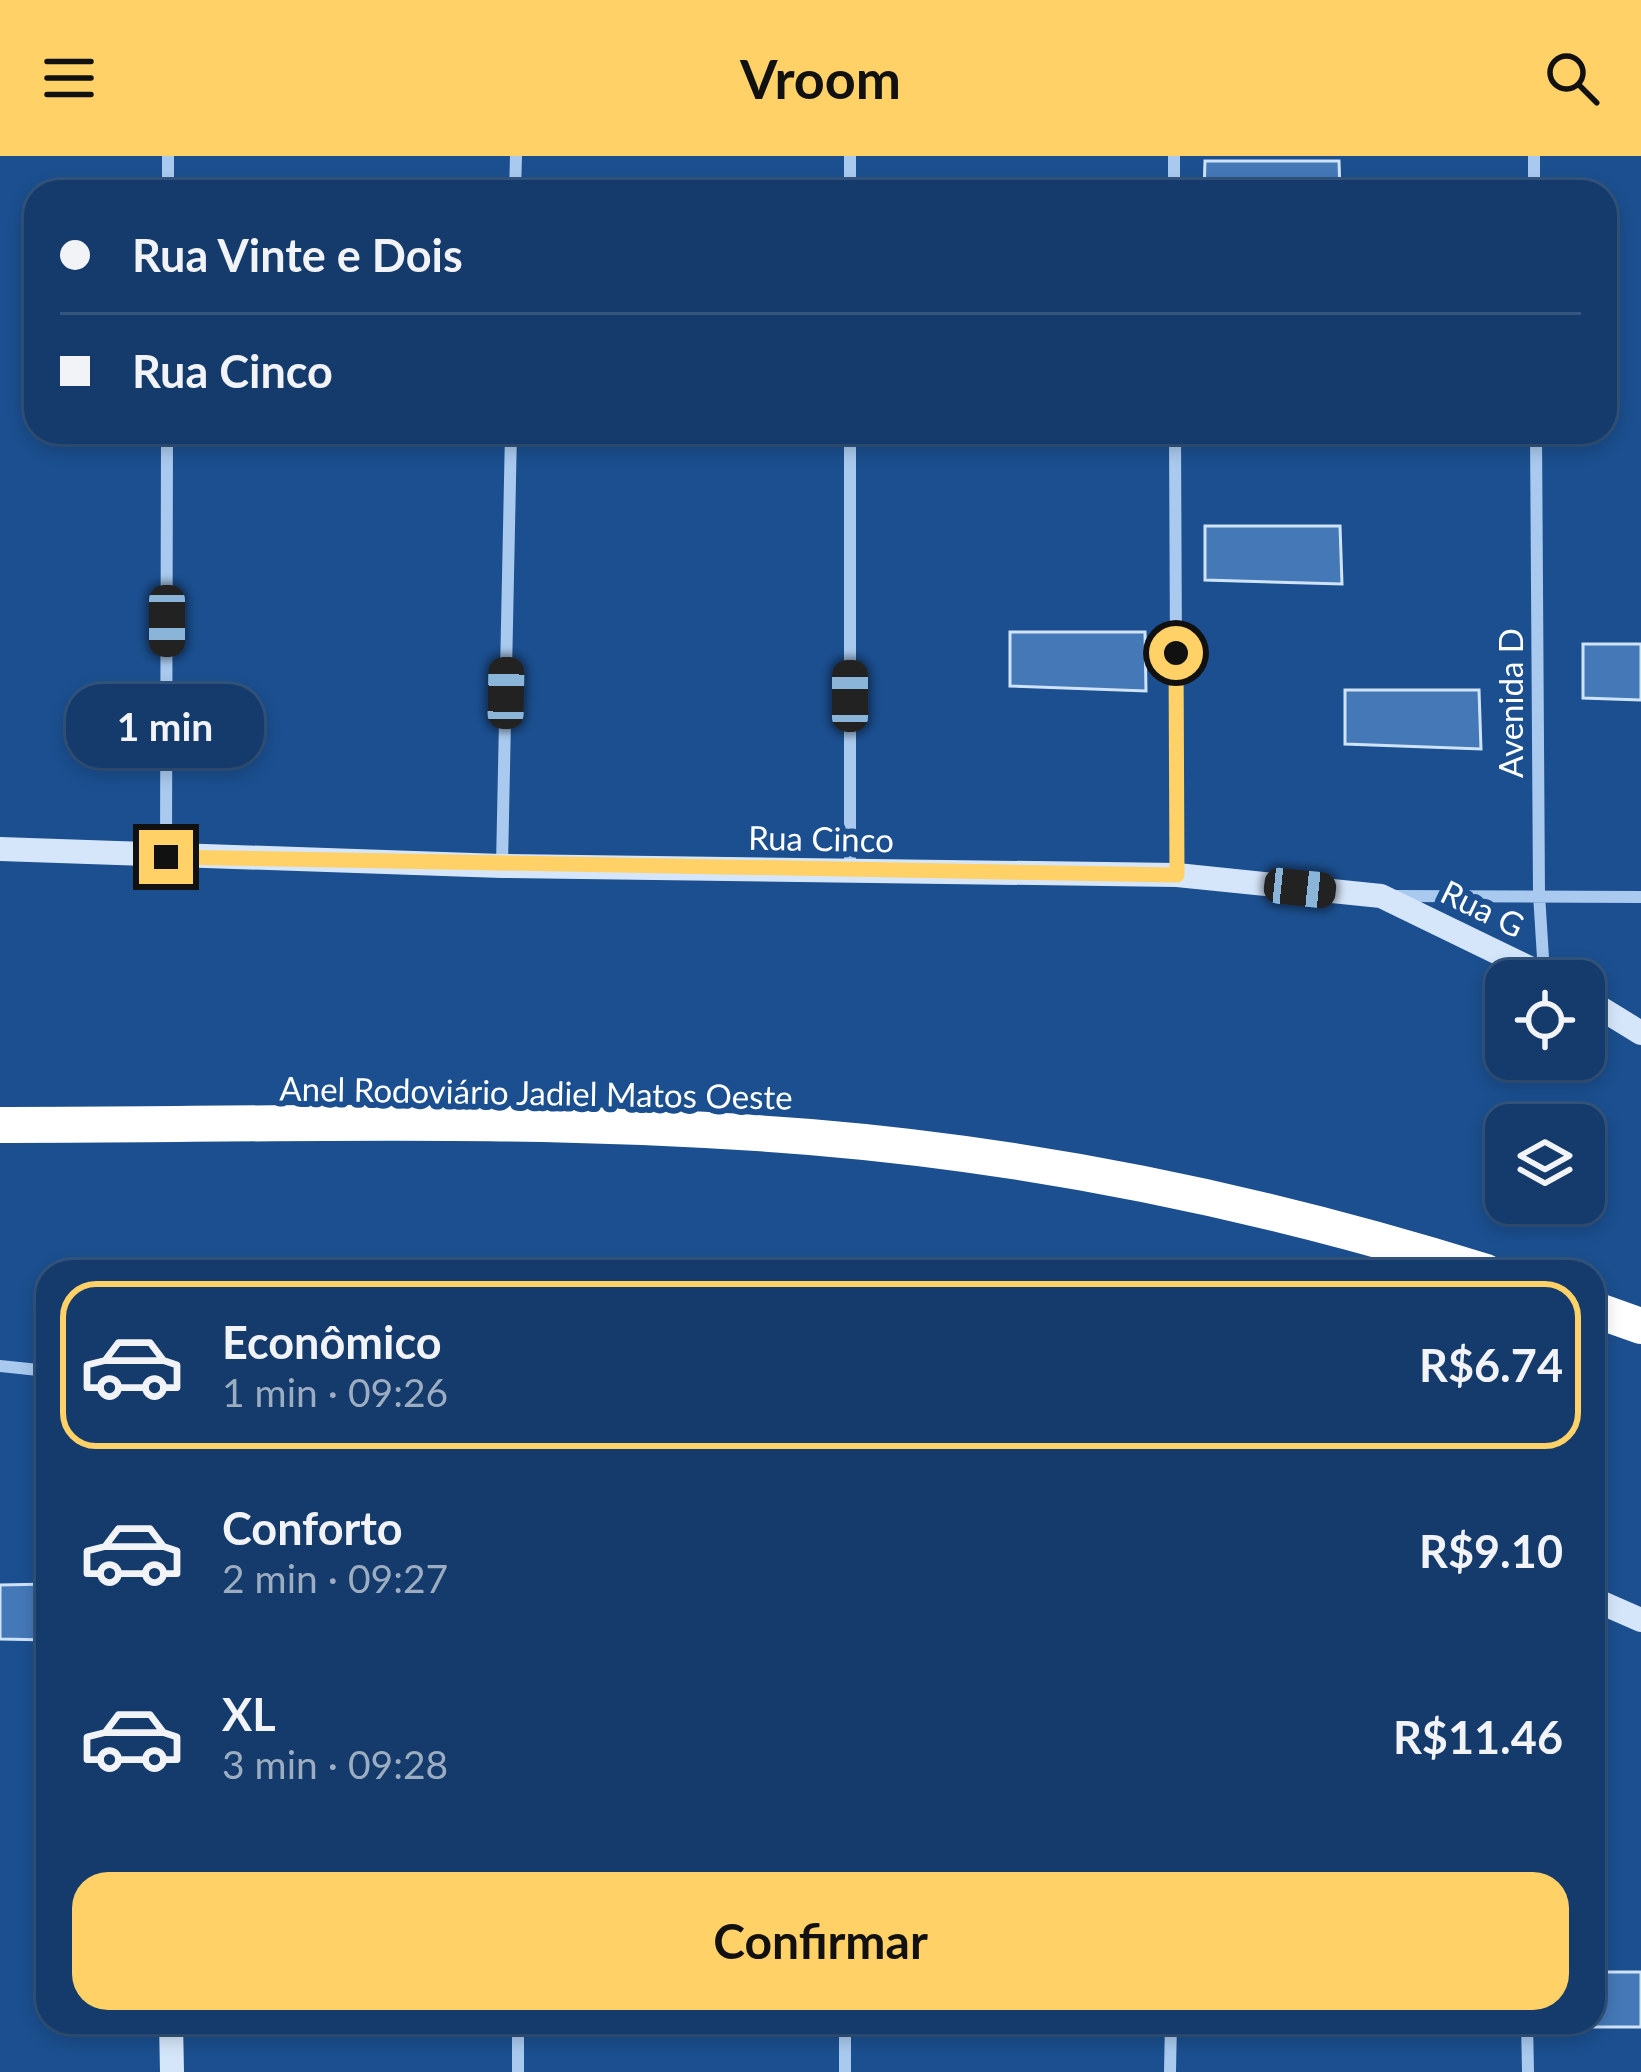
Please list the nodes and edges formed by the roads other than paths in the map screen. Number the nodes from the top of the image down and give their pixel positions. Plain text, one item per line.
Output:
1 (167, 444) edge
2 (511, 444) edge
3 (850, 444) edge
4 (1175, 444) edge
5 (1536, 444) edge
6 (0, 849) edge
7 (166, 857) junction
8 (502, 866) junction
9 (850, 872) junction
10 (1177, 875) junction
11 (1539, 894) junction
12 (1382, 896) junction
13 (1641, 897) edge
14 (1513, 960) edge
15 (1548, 960) edge
16 (1605, 1011) edge
17 (1641, 1033) edge
18 (0, 1125) edge
19 (1448, 1260) edge
20 (1605, 1313) edge
21 (1641, 1326) edge
22 (0, 1366) edge
23 (36, 1370) edge
24 (1605, 1604) edge
25 (1641, 1620) edge
26 (171, 2034) edge
27 (518, 2034) edge
28 (845, 2034) edge
29 (1171, 2034) edge
30 (1528, 2034) edge
31 (172, 2072) edge
32 (518, 2072) edge
33 (845, 2072) edge
34 (1170, 2072) edge
35 (1528, 2072) edge

1 - 7 street
2 - 8 street
3 - 9 street
4 - 10 street
5 - 11 street, Avenida D
6 - 7 street, Rua Cinco
7 - 8 street, Rua Cinco
8 - 9 street, Rua Cinco
9 - 10 street, Rua Cinco
10 - 12 street, Rua Cinco
11 - 12 street, Rua Cinco
11 - 13 street, Rua Cinco
11 - 15 street, Avenida D
12 - 14 street, Rua G
16 - 17 street
18 - 19 highway, Anel Rodoviário Jadiel Matos Oeste
20 - 21 highway
22 - 23 street
24 - 25 street
26 - 31 street
27 - 32 street
28 - 33 street
29 - 34 street
30 - 35 street

